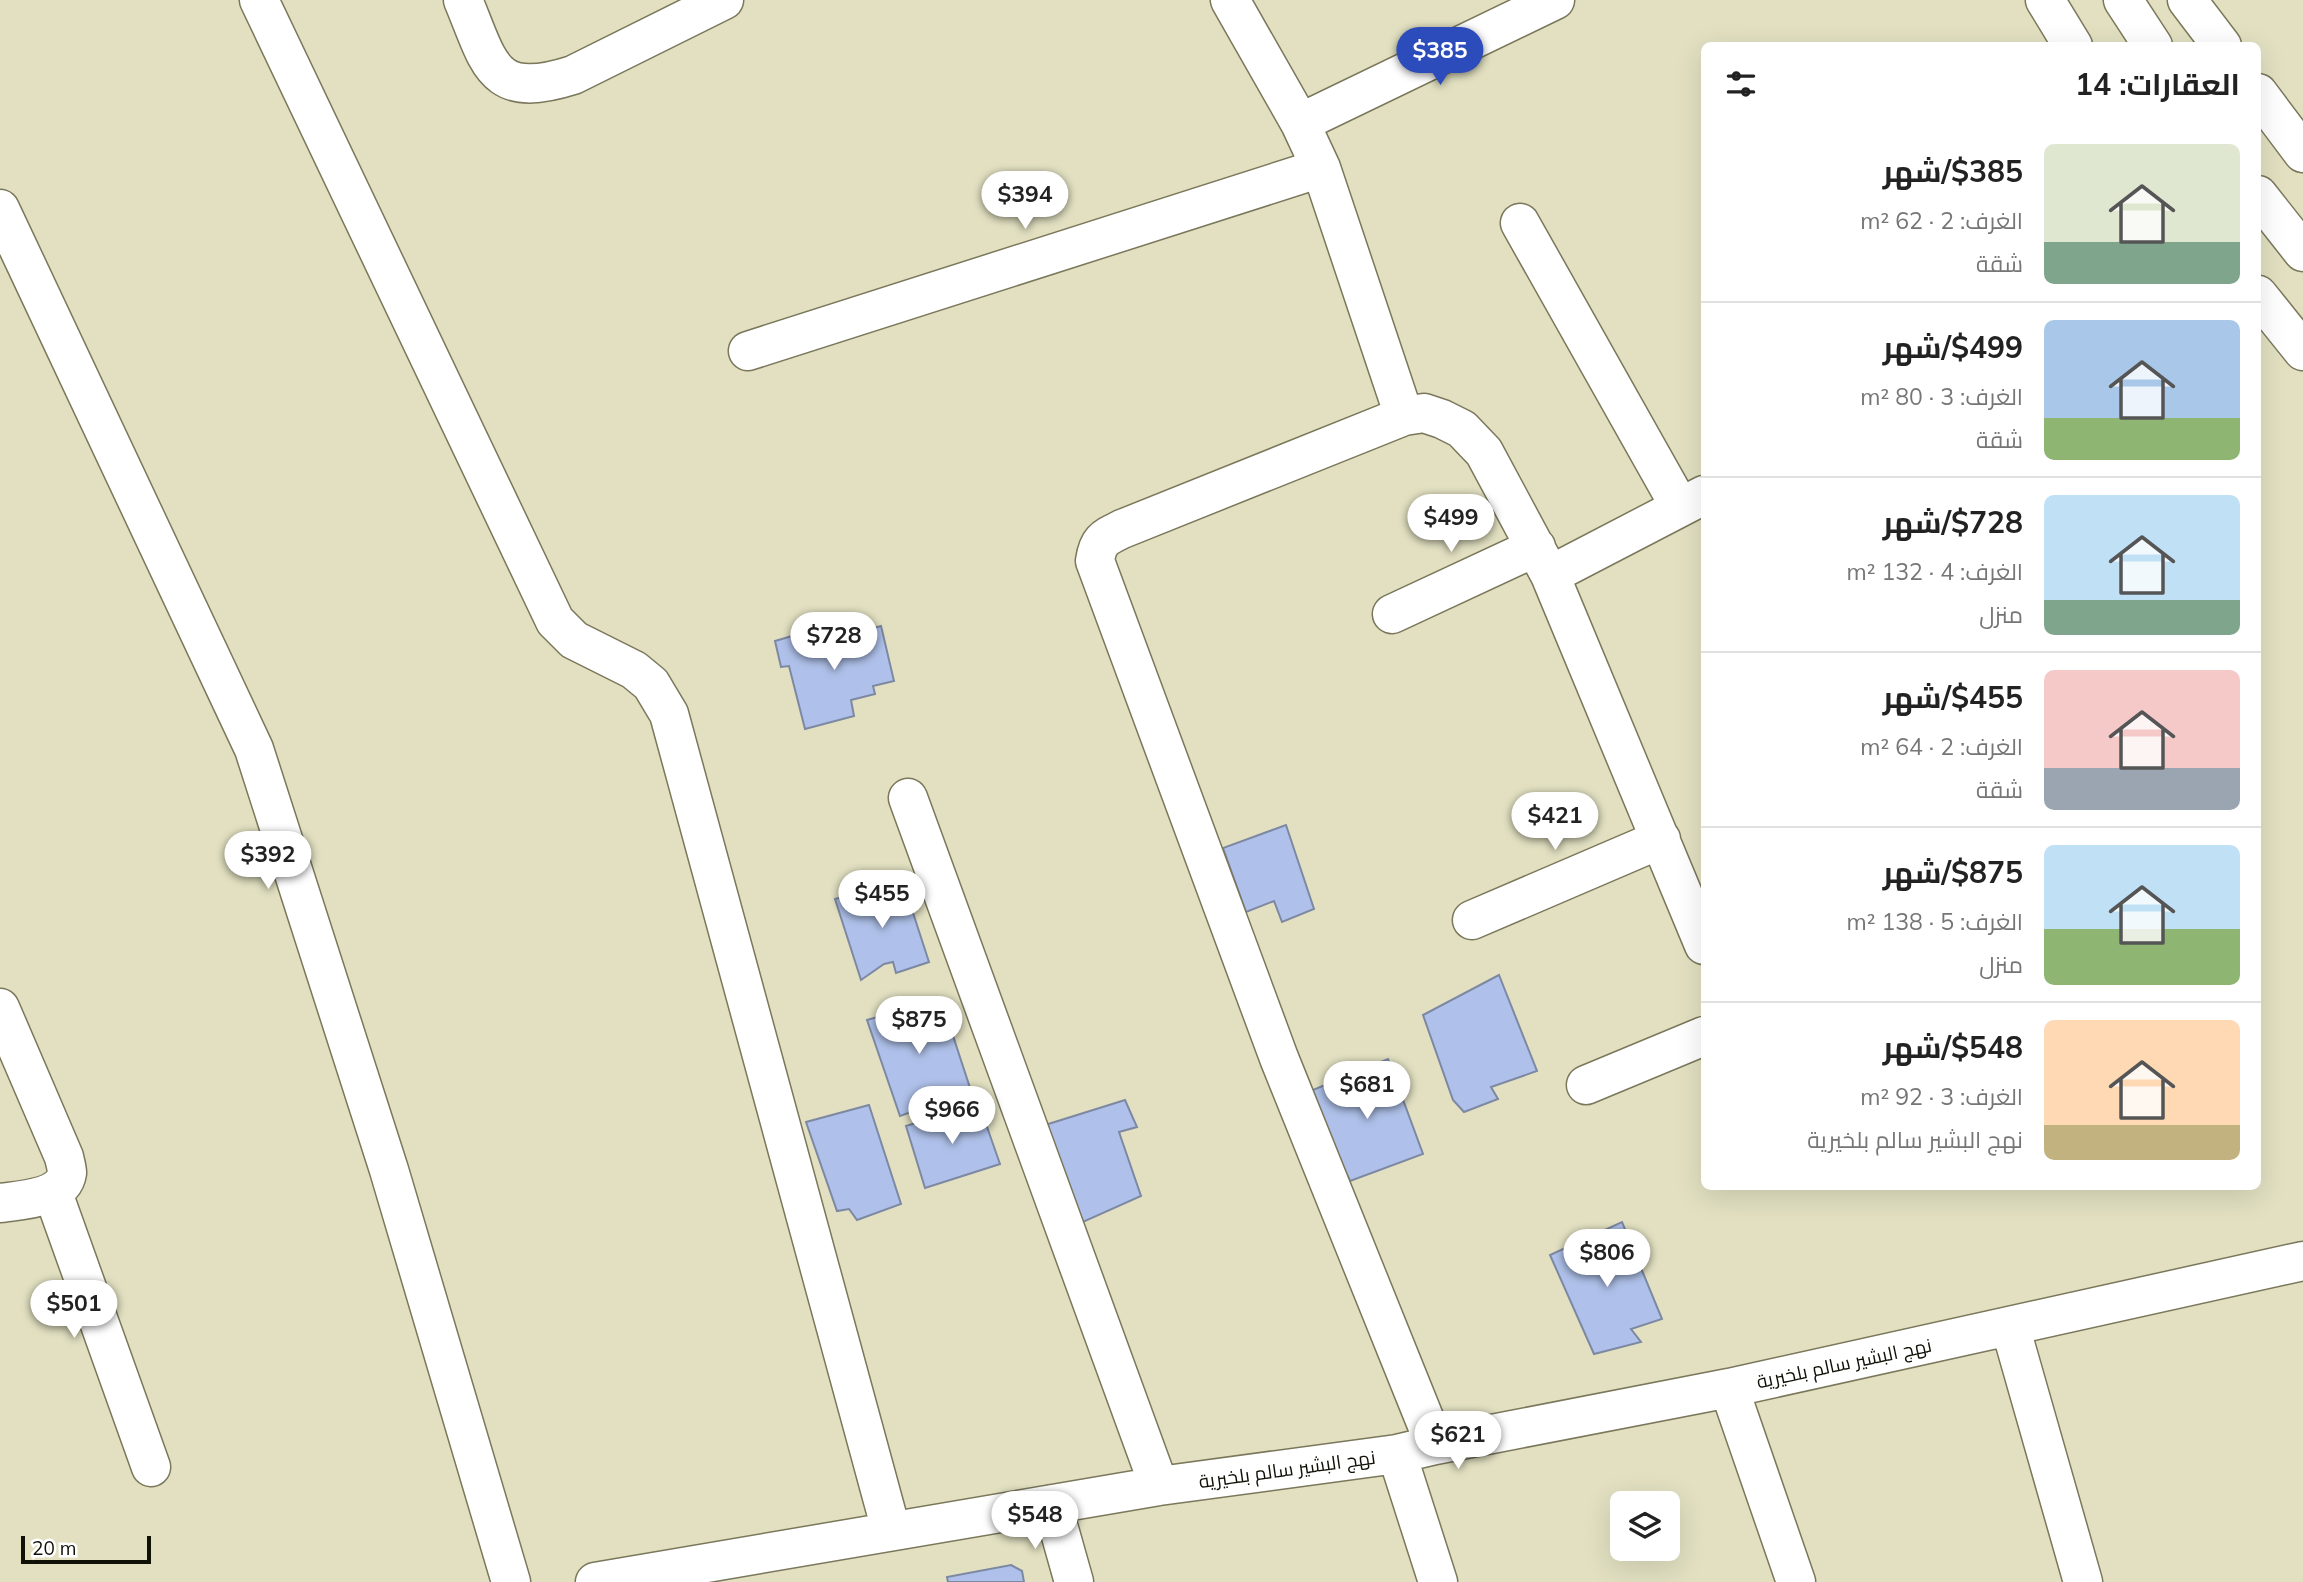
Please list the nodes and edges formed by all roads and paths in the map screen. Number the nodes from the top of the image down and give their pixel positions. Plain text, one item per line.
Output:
1 (260, 0) edge
2 (463, 0) edge
3 (723, 0) edge
4 (1230, 0) edge
5 (1555, 0) edge
6 (2045, 0) edge
7 (2123, 0) edge
8 (2187, 0) edge
9 (2071, 42) edge
10 (2150, 42) edge
11 (2219, 42) edge
12 (2261, 97) edge
13 (1300, 123) junction
14 (2303, 153) edge
15 (1321, 168) junction
16 (2261, 199) edge
17 (0, 209) edge
18 (1520, 223) dead end
19 (2303, 252) edge
20 (2261, 299) edge
21 (748, 351) dead end
22 (2303, 351) edge
23 (1404, 416) junction
24 (1692, 501) edge
25 (1543, 561) junction
26 (1392, 614) dead end
27 (908, 798) dead end
28 (1661, 839) junction
29 (1472, 920) dead end
30 (1701, 938) edge
31 (0, 1008) edge
32 (1701, 1037) edge
33 (1586, 1084) dead end
34 (53, 1192) junction
35 (0, 1203) edge
36 (2303, 1261) edge
37 (2010, 1326) junction
38 (1729, 1388) junction
39 (1435, 1445) junction
40 (1397, 1454) junction
41 (151, 1467) dead end
42 (1158, 1486) junction
43 (1052, 1504) junction
44 (891, 1530) junction
45 (777, 1568) edge
46 (511, 1582) edge
47 (595, 1582) edge
48 (1074, 1582) edge
49 (1438, 1582) edge
50 (1796, 1582) edge
51 (2083, 1582) edge

1 - 44 street
2 - 3 street
4 - 13 street
5 - 13 street
6 - 9 street
7 - 10 street
8 - 11 street
12 - 14 street
13 - 15 street
15 - 21 street
15 - 23 street
16 - 19 street
17 - 46 street
18 - 24 street
20 - 22 street
23 - 25 street
23 - 39 street
24 - 25 street
25 - 26 street
25 - 28 street
27 - 42 street
28 - 29 street
28 - 30 street
31 - 34 street
32 - 33 street
34 - 35 street
34 - 41 street
36 - 37 street, نهج البشير سالم بلخيرية
37 - 38 street, نهج البشير سالم بلخيرية
37 - 51 street
38 - 39 street, نهج البشير سالم بلخيرية
38 - 50 street
39 - 40 street, نهج البشير سالم بلخيرية
40 - 42 street, نهج البشير سالم بلخيرية
40 - 49 street
42 - 43 street, نهج البشير سالم بلخيرية
43 - 44 street, نهج البشير سالم بلخيرية
43 - 48 street
44 - 45 street, نهج البشير سالم بلخيرية
45 - 47 street, نهج البشير سالم بلخيرية

